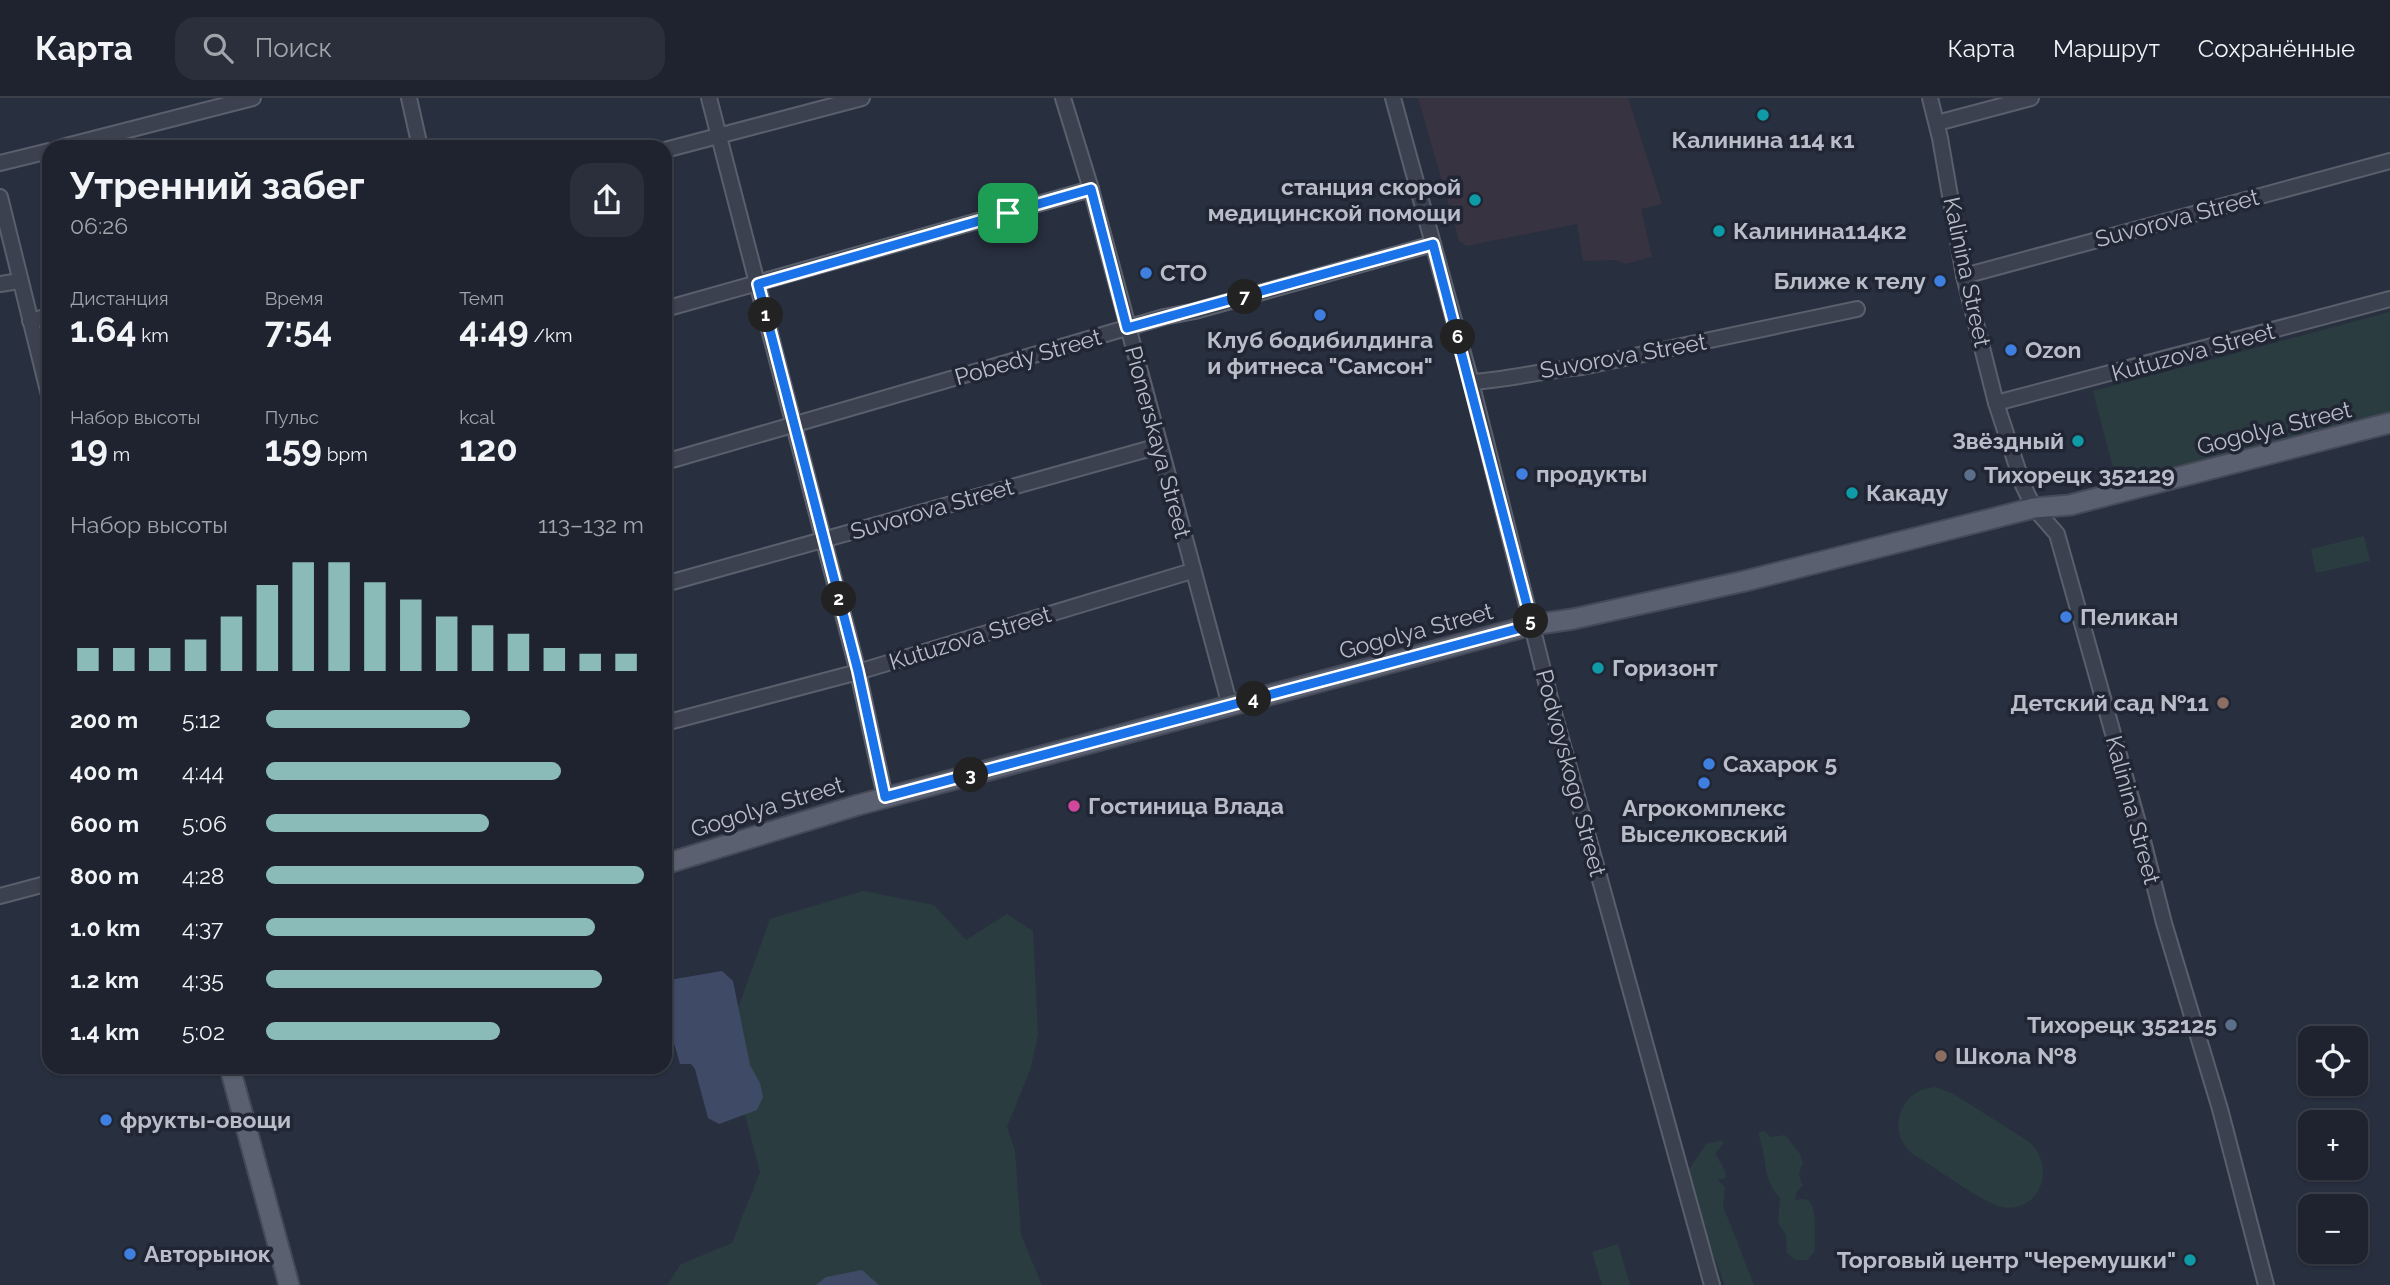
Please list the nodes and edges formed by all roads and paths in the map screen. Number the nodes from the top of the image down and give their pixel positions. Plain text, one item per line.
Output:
1 (253, 98) edge
2 (409, 98) edge
3 (709, 98) edge
4 (862, 98) edge
5 (1063, 98) edge
6 (1393, 98) edge
7 (1930, 98) edge
8 (2031, 98) edge
9 (207, 103) edge
10 (1937, 123) junction
11 (720, 135) junction
12 (85, 140) edge
13 (418, 140) edge
14 (672, 148) edge
15 (42, 152) edge
16 (2390, 161) edge
17 (0, 163) edge
18 (1091, 189) junction
19 (0, 197) edge
20 (1433, 244) junction
21 (1964, 276) junction
22 (19, 281) junction
23 (0, 284) edge
24 (758, 284) junction
25 (2390, 299) edge
26 (672, 307) edge
27 (1857, 309) dead end
28 (42, 318) edge
29 (30, 321) junction
30 (1127, 328) junction
31 (42, 368) edge
32 (1471, 382) junction
33 (1996, 403) junction
34 (2390, 423) edge
35 (794, 425) junction
36 (1158, 446) junction
37 (672, 460) edge
38 (2034, 508) junction
39 (824, 539) junction
40 (1192, 571) junction
41 (672, 582) edge
42 (1532, 625) junction
43 (858, 671) junction
44 (1230, 706) junction
45 (672, 721) edge
46 (885, 797) junction
47 (672, 862) edge
48 (42, 885) edge
49 (0, 896) edge
50 (232, 1074) edge
51 (289, 1285) edge
52 (1712, 1285) edge
53 (2266, 1285) edge

1 - 9 street
2 - 13 street
3 - 11 street
4 - 11 street
5 - 18 street, Pionerskaya Street
6 - 20 street, Podvoyskogo Street
7 - 10 street, Kalinina Street
8 - 10 street
9 - 12 street
10 - 21 street, Kalinina Street
11 - 14 street
11 - 24 street
15 - 17 street
16 - 21 street, Suvorova Street
18 - 24 street
18 - 30 street, Pionerskaya Street
19 - 22 street
20 - 30 street, Pobedy Street
20 - 32 street, Podvoyskogo Street
21 - 33 street, Kalinina Street
22 - 23 street
22 - 29 street
24 - 26 street
24 - 35 street
25 - 33 street, Kutuzova Street
27 - 32 street, Suvorova Street
28 - 29 street
29 - 31 street
30 - 35 street, Pobedy Street
30 - 36 street, Pionerskaya Street
32 - 42 street, Podvoyskogo Street
33 - 38 street, Kalinina Street
34 - 38 main road, Gogolya Street
35 - 37 street, Pobedy Street
35 - 39 street
36 - 39 street, Suvorova Street
36 - 40 street, Pionerskaya Street
38 - 42 main road, Gogolya Street
38 - 53 street, Kalinina Street
39 - 41 street, Suvorova Street
39 - 43 street
40 - 43 street, Kutuzova Street
40 - 44 street, Pionerskaya Street
42 - 44 main road, Gogolya Street
42 - 52 street, Podvoyskogo Street
43 - 45 street, Kutuzova Street
43 - 46 street
44 - 46 main road, Gogolya Street
46 - 47 main road, Gogolya Street
48 - 49 street
50 - 51 main road

